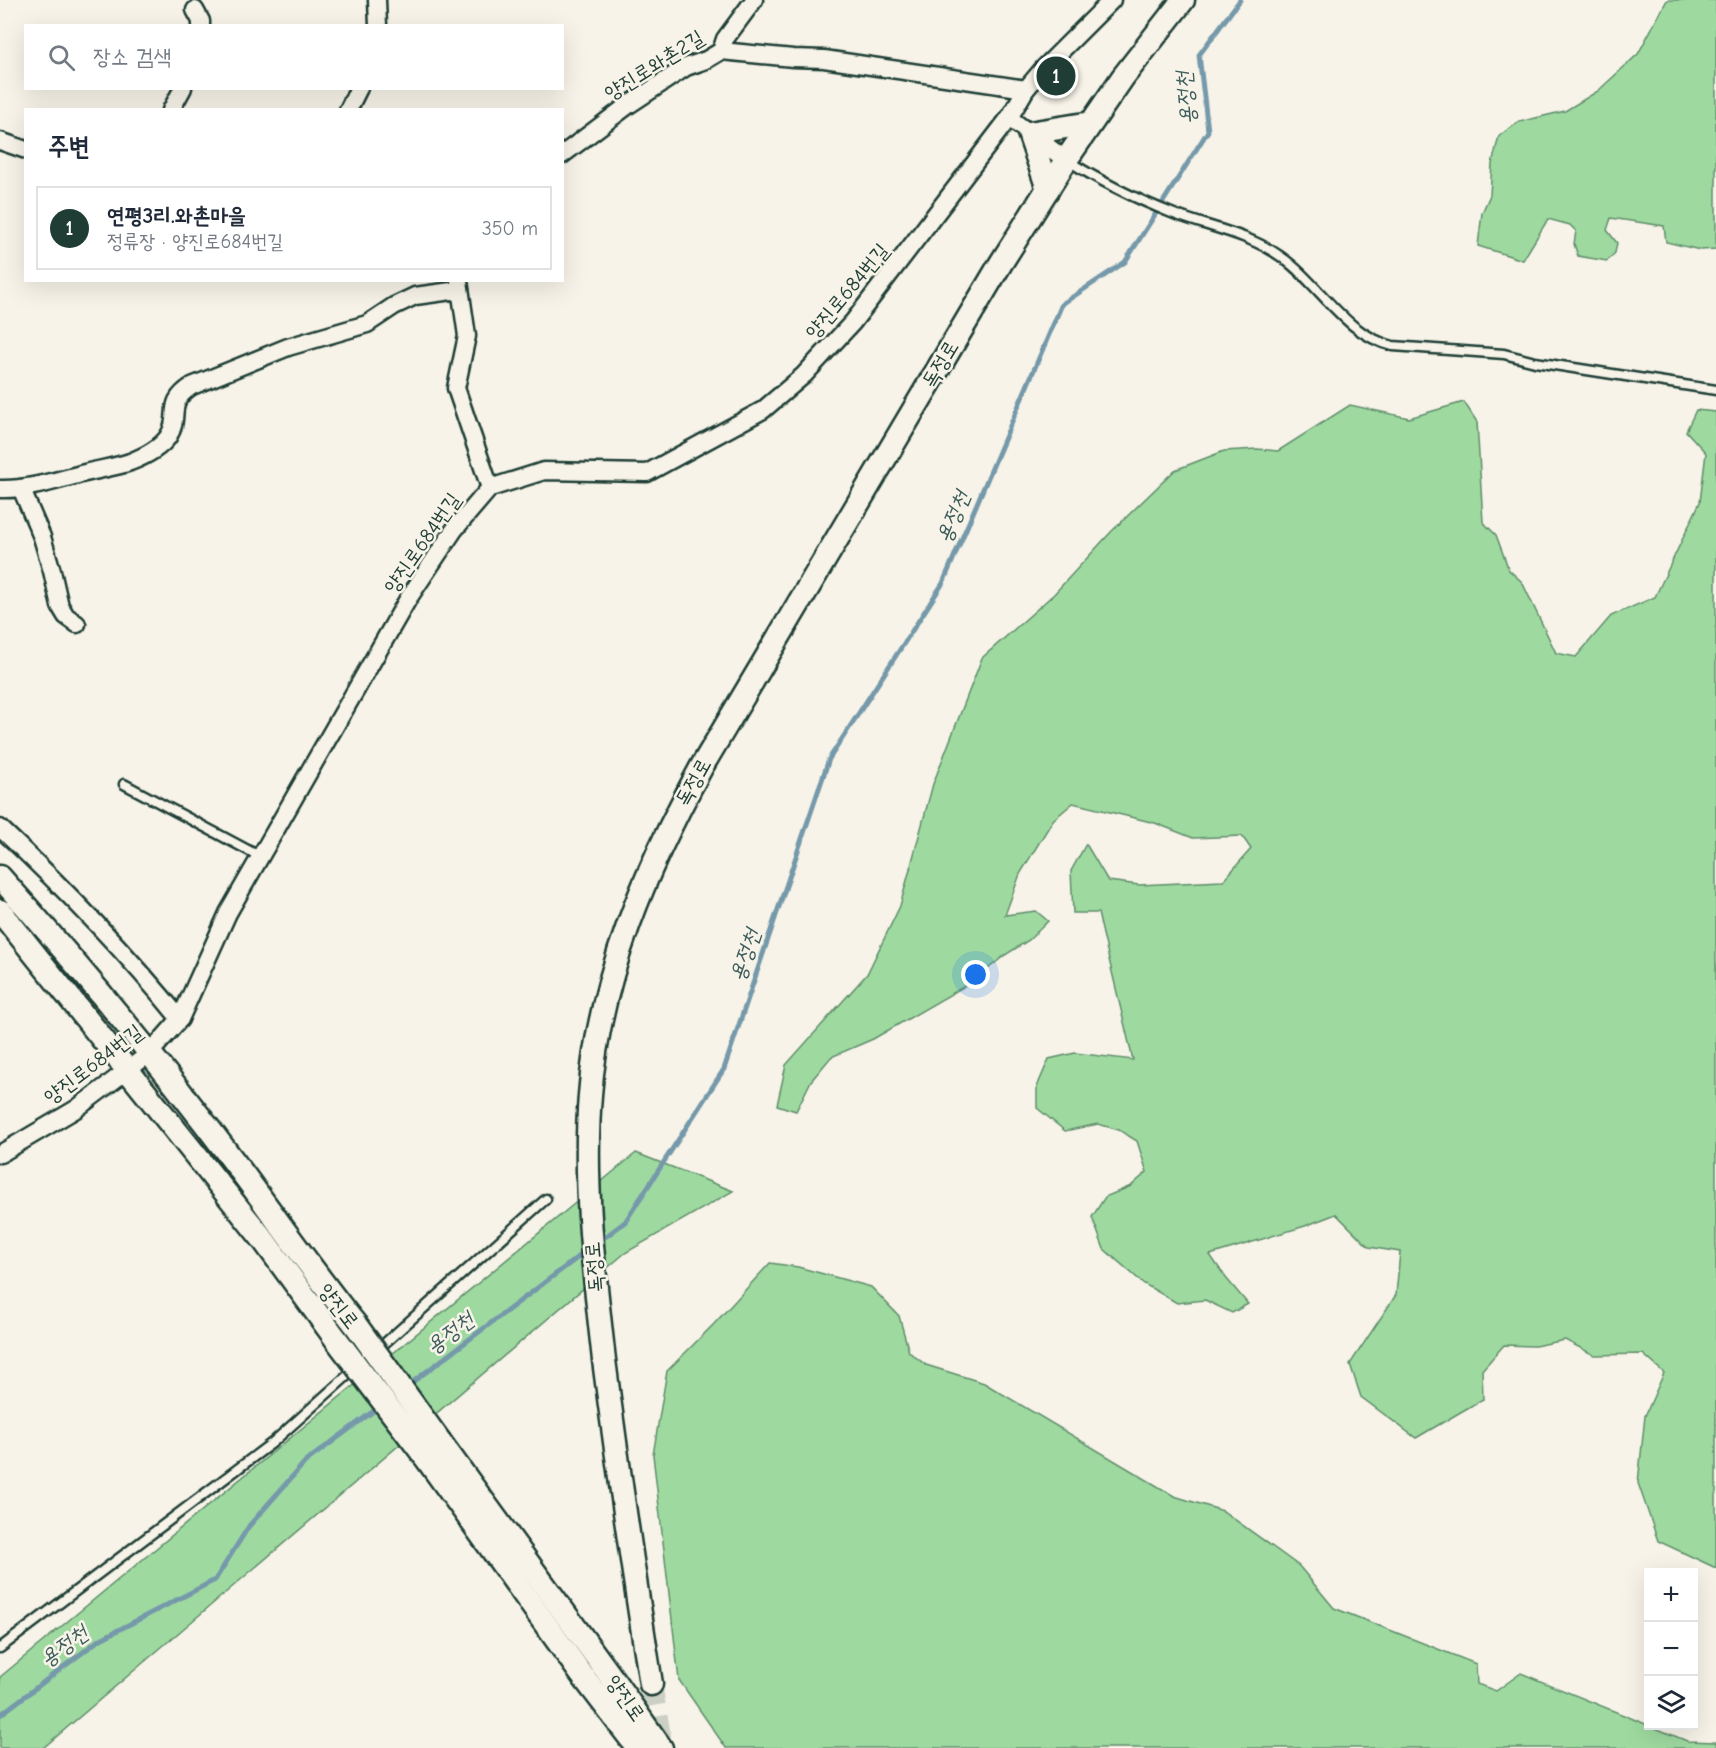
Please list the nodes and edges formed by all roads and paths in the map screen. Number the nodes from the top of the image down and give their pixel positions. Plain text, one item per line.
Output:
1 (377, 0) edge
2 (754, 0) edge
3 (1112, 0) edge
4 (1183, 0) edge
5 (195, 10) dead end
6 (201, 24) edge
7 (378, 24) edge
8 (721, 51) junction
9 (1026, 89) junction
10 (182, 90) edge
11 (358, 90) edge
12 (172, 108) edge
13 (349, 108) edge
14 (1009, 118) junction
15 (1091, 123) junction
16 (1029, 133) junction
17 (0, 141) edge
18 (24, 149) edge
19 (564, 153) edge
20 (1066, 160) junction
21 (1048, 189) junction
22 (459, 285) edge
23 (1716, 390) edge
24 (21, 488) junction
25 (489, 488) junction
26 (0, 489) edge
27 (77, 624) dead end
28 (124, 784) dead end
29 (0, 828) edge
30 (261, 856) junction
31 (0, 877) edge
32 (0, 911) edge
33 (180, 1019) junction
34 (150, 1053) junction
35 (127, 1070) junction
36 (0, 1154) edge
37 (546, 1199) dead end
38 (369, 1357) dead end
39 (360, 1365) dead end
40 (432, 1449) junction
41 (0, 1648) edge
42 (614, 1681) junction
43 (651, 1684) tunnel mouth
44 (610, 1712) junction
45 (630, 1748) edge
46 (638, 1748) edge
47 (661, 1748) edge
48 (669, 1748) edge

1 - 7 street
2 - 8 street, 양진로와촌2길
3 - 9 street, 양진로684번길
4 - 15 main road, 독정로
5 - 6 street
8 - 9 street
8 - 19 street, 양진로와촌2길
9 - 14 street, 양진로684번길
10 - 12 street
11 - 13 street
14 - 16 street
14 - 25 street, 양진로684번길
15 - 16 main road
15 - 20 main road, 독정로
16 - 20 street
16 - 21 main road
17 - 18 street
20 - 21 main road, 독정로
20 - 23 lane
21 - 43 main road, 독정로
22 - 24 street
22 - 25 street
24 - 26 street
24 - 27 street
25 - 30 street, 양진로684번길
28 - 30 lane
29 - 33 street
30 - 33 street, 양진로684번길
31 - 34 main road, 양진로
32 - 35 main road, 양진로
33 - 34 street, 양진로684번길
34 - 35 street, 양진로684번길
34 - 40 main road, 양진로, bridge
35 - 36 street, 양진로684번길
35 - 40 main road, 양진로, bridge
37 - 38 lane
39 - 41 lane
40 - 42 main road, 양진로
40 - 44 main road, 양진로
42 - 47 main road, 양진로
42 - 48 main road
44 - 45 main road
44 - 46 main road, 양진로

